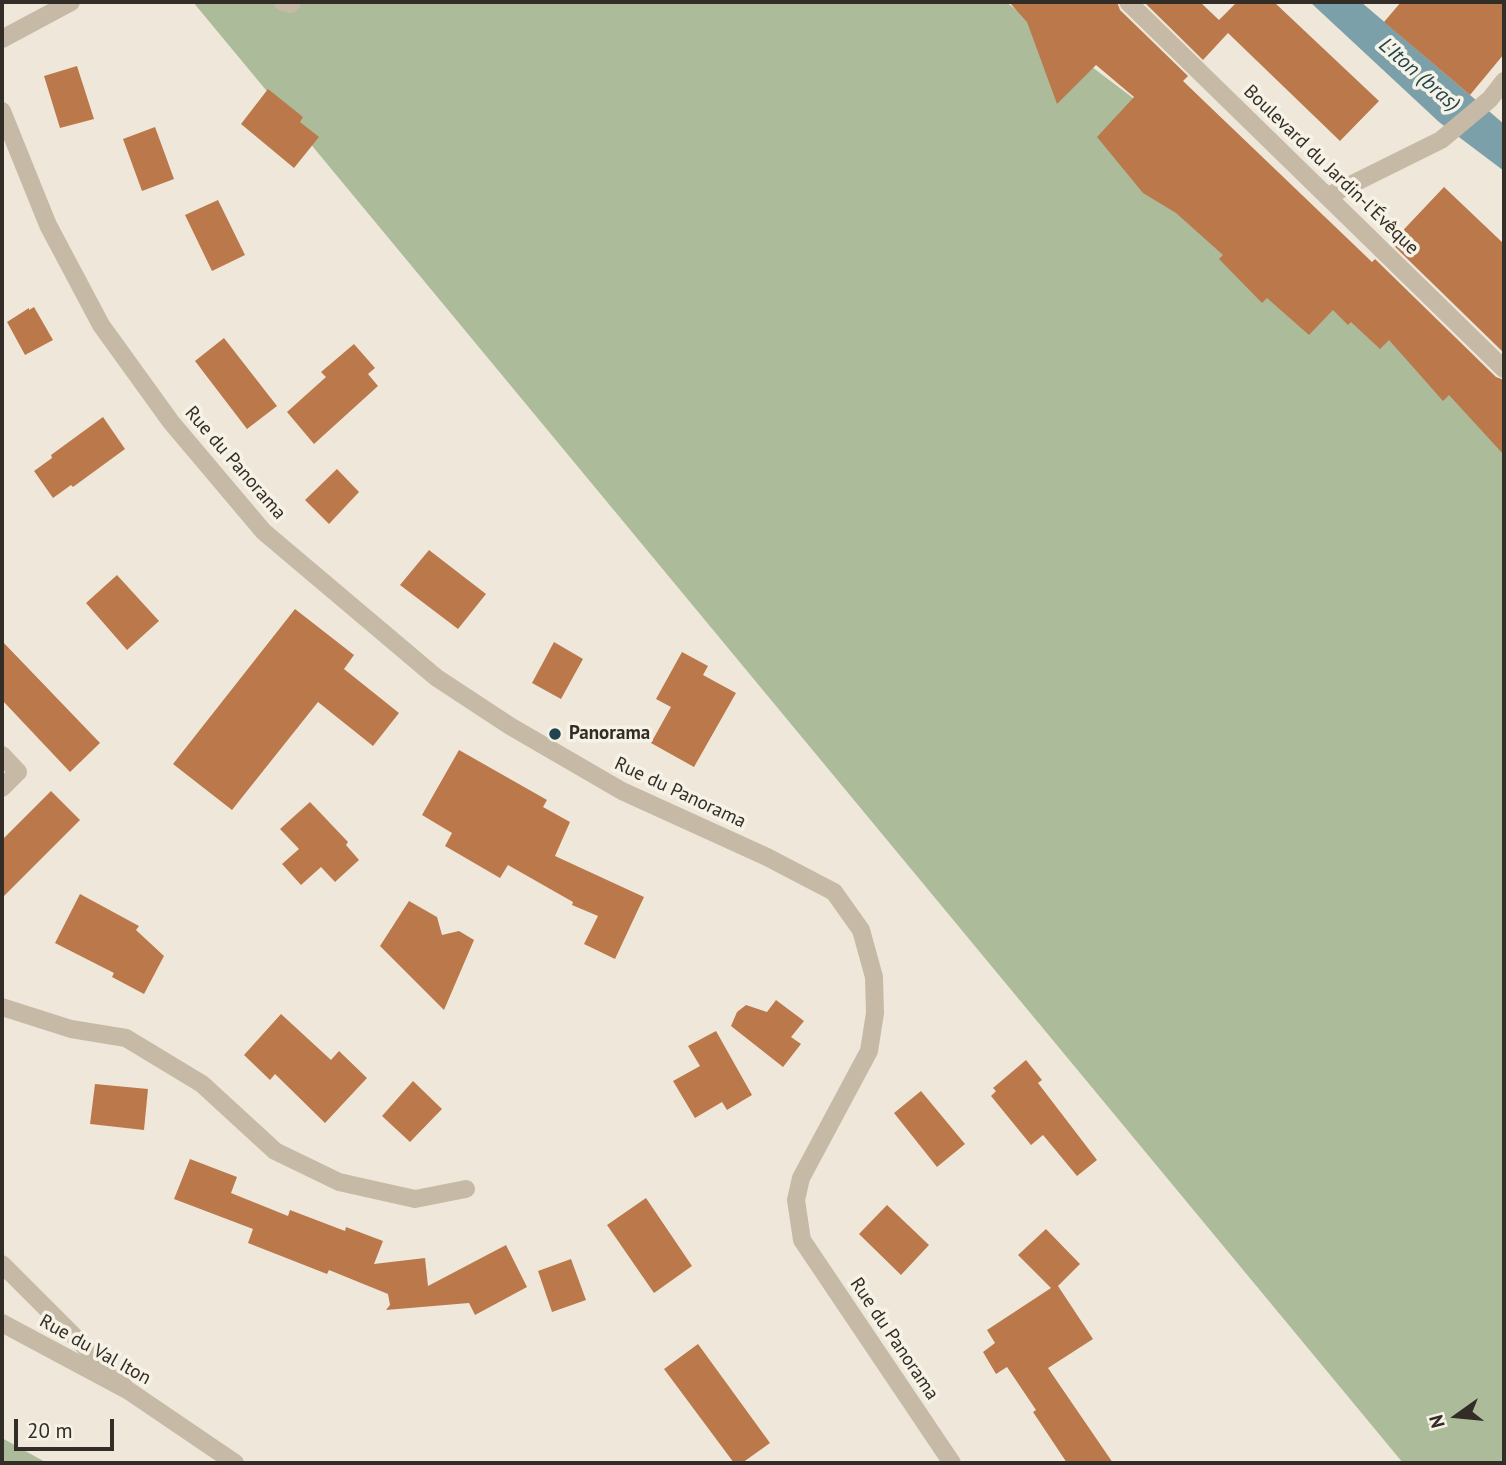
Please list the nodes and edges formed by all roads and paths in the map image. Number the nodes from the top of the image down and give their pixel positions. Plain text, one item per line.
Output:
1 (71, 2) edge
2 (1128, 2) edge
3 (2, 39) edge
4 (1504, 81) edge
5 (2, 111) edge
6 (1328, 196) junction
7 (1504, 369) edge
8 (2, 755) edge
9 (2, 789) edge
10 (2, 1007) edge
11 (466, 1189) dead end
12 (2, 1264) edge
13 (2, 1323) edge
14 (129, 1391) junction
15 (235, 1463) edge
16 (952, 1463) edge

1 - 3 street
2 - 6 street, Boulevard du Jardin-l'Évêque
4 - 6 street
5 - 16 street, Rue du Panorama
6 - 7 street, Boulevard du Jardin-l'Évêque
8 - 9 street
10 - 11 street
12 - 14 street
13 - 14 street, Rue du Val Iton
14 - 15 street, Rue du Val Iton

